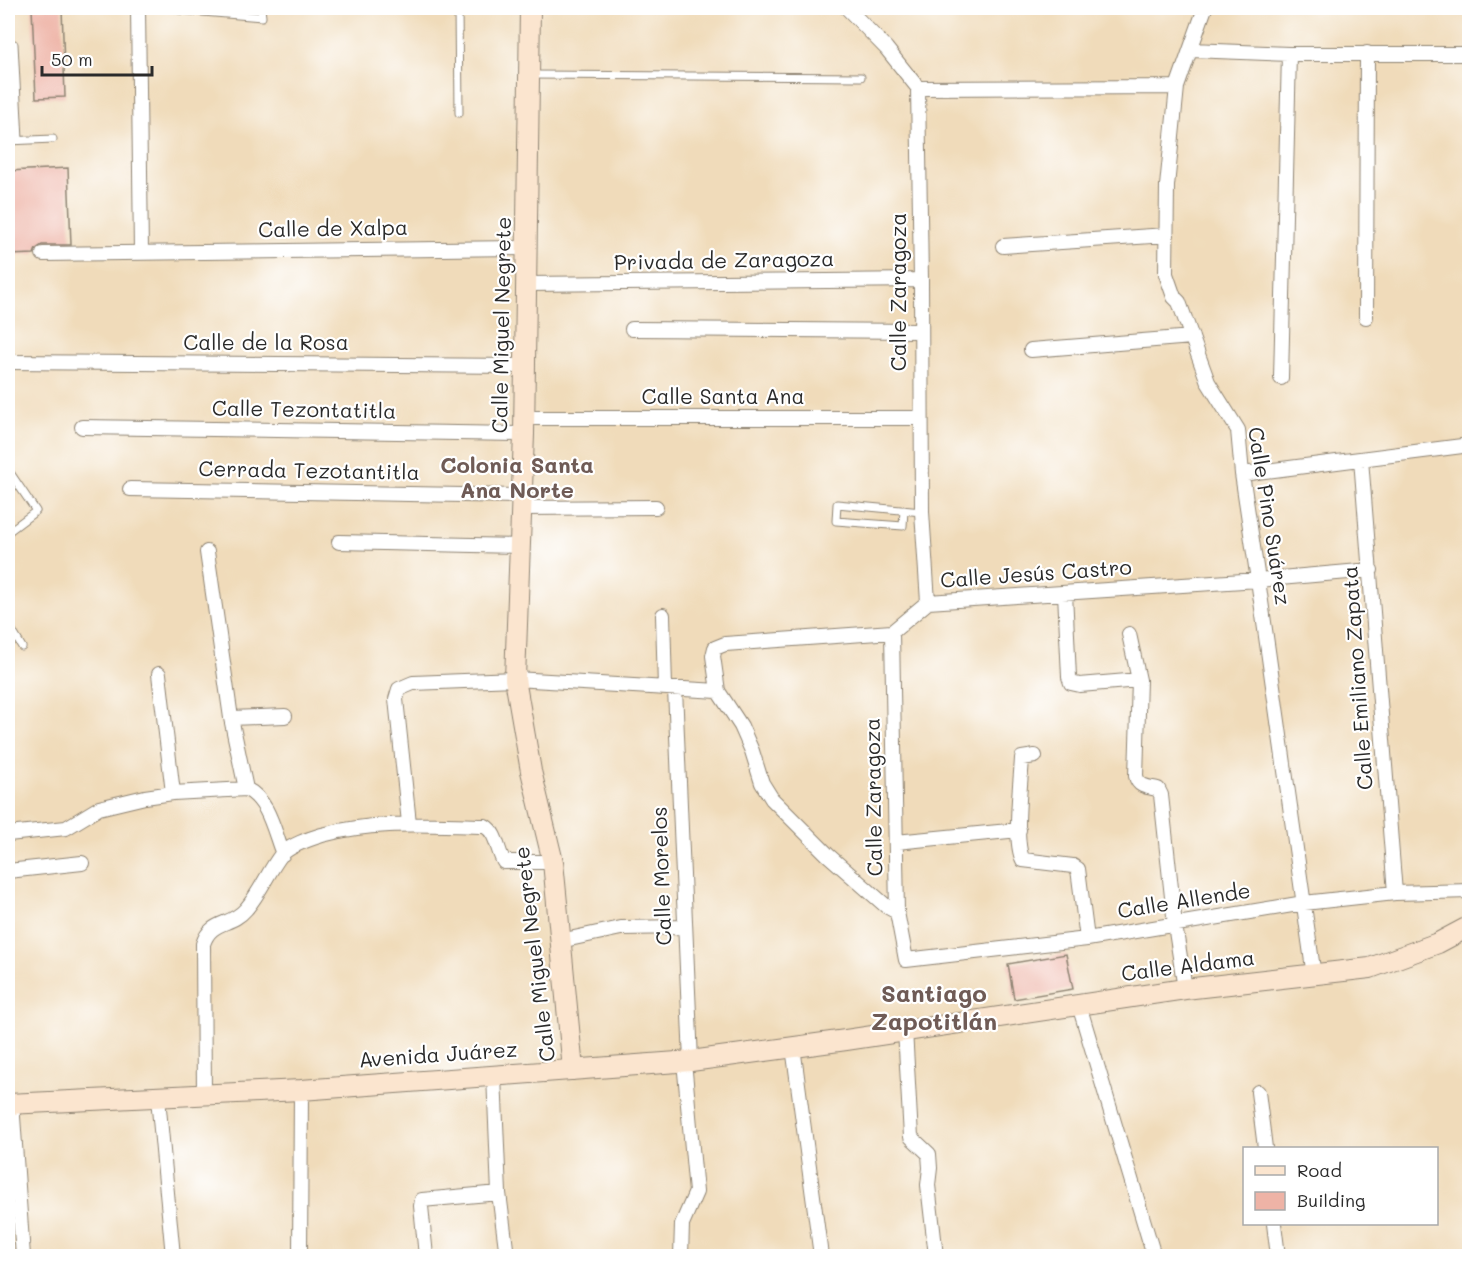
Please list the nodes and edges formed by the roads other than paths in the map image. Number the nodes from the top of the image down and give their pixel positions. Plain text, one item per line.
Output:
1 (138, 8) edge
2 (261, 8) edge
3 (458, 8) edge
4 (530, 8) edge
5 (847, 8) edge
6 (1205, 8) edge
7 (179, 10) dead end
8 (15, 44) dead end
9 (1191, 50) junction
10 (1367, 52) junction
11 (1288, 54) junction
12 (1470, 54) edge
13 (529, 75) junction
14 (861, 77) dead end
15 (8, 84) edge
16 (16, 84) junction
17 (1177, 87) junction
18 (918, 88) junction
19 (459, 113) dead end
20 (53, 139) dead end
21 (19, 140) junction
22 (8, 141) edge
23 (1167, 235) junction
24 (1003, 246) dead end
25 (526, 248) junction
26 (141, 252) junction
27 (43, 254) dead end
28 (921, 280) junction
29 (526, 284) junction
30 (1366, 317) dead end
31 (632, 329) dead end
32 (921, 331) junction
33 (1192, 337) junction
34 (1031, 350) dead end
35 (8, 362) edge
36 (525, 366) junction
37 (1281, 378) dead end
38 (921, 418) junction
39 (524, 426) junction
40 (82, 427) dead end
41 (1470, 445) edge
42 (1361, 459) junction
43 (11, 474) dead end
44 (1242, 474) junction
45 (130, 489) dead end
46 (523, 502) junction
47 (656, 507) dead end
48 (904, 510) junction
49 (922, 512) junction
50 (8, 532) edge
51 (339, 542) dead end
52 (522, 546) junction
53 (207, 552) dead end
54 (1371, 570) junction
55 (1258, 580) junction
56 (1065, 593) junction
57 (928, 602) junction
58 (663, 615) dead end
59 (8, 624) edge
60 (892, 632) junction
61 (1129, 634) dead end
62 (22, 647) dead end
63 (159, 674) dead end
64 (515, 679) junction
65 (1139, 680) junction
66 (670, 689) junction
67 (718, 691) junction
68 (285, 716) dead end
69 (231, 718) junction
70 (1035, 756) dead end
71 (246, 789) junction
72 (173, 793) junction
73 (409, 823) junction
74 (1019, 830) junction
75 (8, 834) edge
76 (896, 842) junction
77 (282, 854) junction
78 (553, 862) junction
79 (82, 863) dead end
80 (8, 871) edge
81 (1470, 891) edge
82 (1395, 893) junction
83 (1304, 903) junction
84 (897, 912) junction
85 (1175, 925) junction
86 (1470, 926) edge
87 (685, 927) junction
88 (1087, 939) junction
89 (560, 940) junction
90 (906, 960) joint
91 (1314, 976) junction
92 (1185, 989) junction
93 (1079, 1005) junction
94 (905, 1030) junction
95 (794, 1047) junction
96 (688, 1061) junction
97 (573, 1070) junction
98 (494, 1076) junction
99 (301, 1089) junction
100 (1258, 1092) dead end
101 (204, 1095) junction
102 (158, 1098) junction
103 (10, 1103) edge
104 (1265, 1147) edge
105 (499, 1193) junction
106 (1274, 1225) edge
107 (23, 1257) edge
108 (173, 1257) edge
109 (300, 1257) edge
110 (426, 1257) edge
111 (507, 1257) edge
112 (681, 1257) edge
113 (821, 1257) edge
114 (936, 1257) edge
115 (1154, 1257) edge
116 (1278, 1257) edge

1 - 26 street
2 - 7 lane
3 - 19 lane
4 - 13 street, Calle Miguel Negrete
5 - 18 street
6 - 9 street, Calle Pino Suárez
8 - 16 lane
9 - 11 street
9 - 17 street, Calle Pino Suárez
10 - 11 street
10 - 12 street
10 - 30 street
11 - 37 street
13 - 14 lane
13 - 25 street, Calle Miguel Negrete
15 - 16 lane
16 - 21 lane
17 - 18 street
17 - 23 street, Calle Pino Suárez
18 - 28 street, Calle Zaragoza
20 - 21 lane
21 - 22 lane
23 - 24 street
23 - 33 street, Calle Pino Suárez
25 - 26 street, Calle de Xalpa
25 - 29 street, Calle Miguel Negrete
26 - 27 street, Calle de Xalpa
28 - 29 street, Privada de Zaragoza
28 - 32 street, Calle Zaragoza
29 - 36 street, Calle Miguel Negrete
31 - 32 street
32 - 38 street, Calle Zaragoza
33 - 34 street
33 - 44 street, Calle Pino Suárez
35 - 36 street, Calle de la Rosa
36 - 39 street, Calle Miguel Negrete
38 - 39 street, Calle Santa Ana
38 - 49 street, Calle Zaragoza
39 - 40 street, Calle Tezontatitla
39 - 46 street, Calle Miguel Negrete
41 - 42 street
42 - 44 street
42 - 54 street, Calle Emiliano Zapata
43 - 50 lane
44 - 55 street, Calle Pino Suárez
45 - 46 street, Cerrada Tezotantitla
46 - 47 street, Cerrada Tezotantitla
46 - 52 street, Calle Miguel Negrete
48 - 48 lane
48 - 49 lane
49 - 57 street, Calle Zaragoza
51 - 52 street
52 - 64 street, Calle Miguel Negrete
53 - 69 street
54 - 55 street, Calle Jesús Castro
54 - 82 street, Calle Emiliano Zapata
55 - 56 street, Calle Jesús Castro
55 - 83 street, Calle Pino Suárez
56 - 57 street, Calle Jesús Castro
56 - 65 street
57 - 60 street, Calle Jesús Castro
58 - 66 street, Calle Morelos
59 - 62 lane
60 - 67 street
60 - 76 street, Calle Zaragoza
61 - 65 street
63 - 72 street
64 - 66 street
64 - 73 street
64 - 78 street, Calle Miguel Negrete
65 - 85 street
66 - 67 street
66 - 87 street, Calle Morelos
67 - 84 street
68 - 69 street
69 - 71 street
70 - 74 street
71 - 72 street
71 - 77 street
72 - 75 street
73 - 77 street
73 - 78 street
74 - 76 street
74 - 88 street
76 - 84 street, Calle Zaragoza
77 - 101 street
78 - 89 street, Calle Miguel Negrete
79 - 80 street
81 - 82 street, Calle Allende
82 - 83 street, Calle Allende
83 - 85 street, Calle Allende
83 - 91 street, Calle Pino Suárez
84 - 90 street, Calle Zaragoza
85 - 88 street, Calle Allende
85 - 92 street
86 - 91 street, Calle Aldama
87 - 89 street
87 - 96 street, Calle Morelos
88 - 90 street, Calle Allende
89 - 97 street, Calle Miguel Negrete
91 - 92 street, Calle Aldama
92 - 93 street, Calle Aldama
93 - 94 street, Calle Aldama
93 - 115 street
94 - 95 street, Avenida Juárez
94 - 114 street
95 - 96 street, Avenida Juárez
95 - 113 street
96 - 97 street, Avenida Juárez
96 - 112 street, Calle Morelos
97 - 98 street, Avenida Juárez
98 - 99 street, Avenida Juárez
98 - 105 street
99 - 101 street, Avenida Juárez
99 - 109 street
100 - 104 street
101 - 102 street, Avenida Juárez
102 - 103 street, Avenida Juárez
102 - 108 street
103 - 107 street
105 - 110 street
105 - 111 street
106 - 116 street

